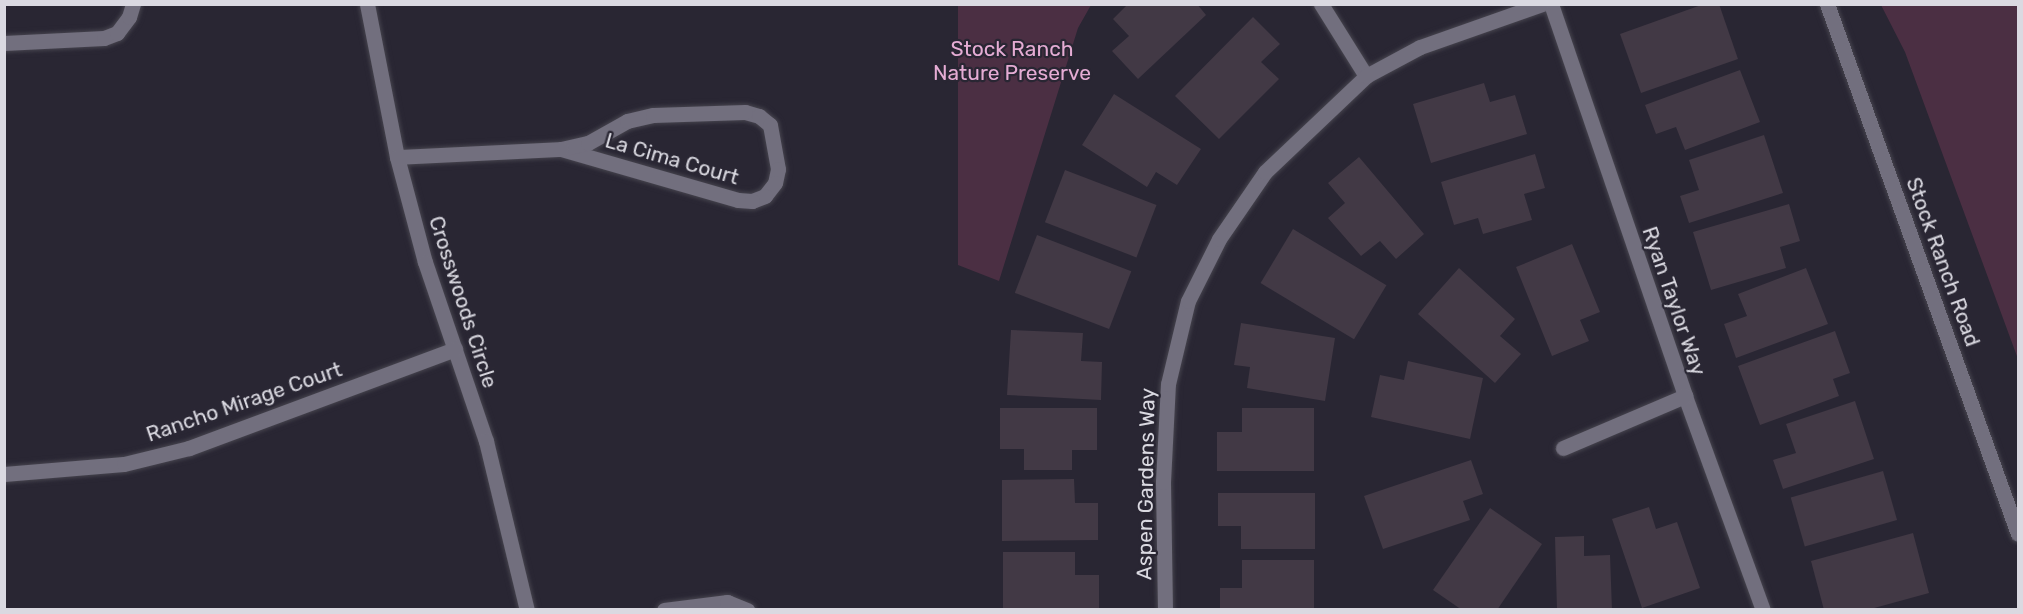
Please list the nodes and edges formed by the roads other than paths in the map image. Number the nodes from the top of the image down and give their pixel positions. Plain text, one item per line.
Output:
1 (133, 4) edge
2 (367, 4) edge
3 (1321, 4) edge
4 (1542, 4) edge
5 (1551, 4) edge
6 (1827, 4) edge
7 (4, 44) edge
8 (1366, 76) junction
9 (561, 149) junction
10 (397, 157) junction
11 (455, 349) junction
12 (1684, 396) junction
13 (1563, 448) dead end
14 (4, 474) edge
15 (2019, 534) edge
16 (526, 609) edge
17 (664, 609) edge
18 (747, 609) edge
19 (1165, 609) edge
20 (1763, 609) edge

1 - 7 street
2 - 10 street, Crosswoods Circle
3 - 8 street
4 - 8 street, Aspen Gardens Way
5 - 12 street, Ryan Taylor Way
6 - 15 street, Stock Ranch Road
8 - 19 street, Aspen Gardens Way
9 - 9 street, La Cima Court
9 - 10 street, La Cima Court
10 - 11 street, Crosswoods Circle
11 - 14 street, Rancho Mirage Court
11 - 16 street, Crosswoods Circle
12 - 13 street
12 - 20 street, Ryan Taylor Way
17 - 18 street

